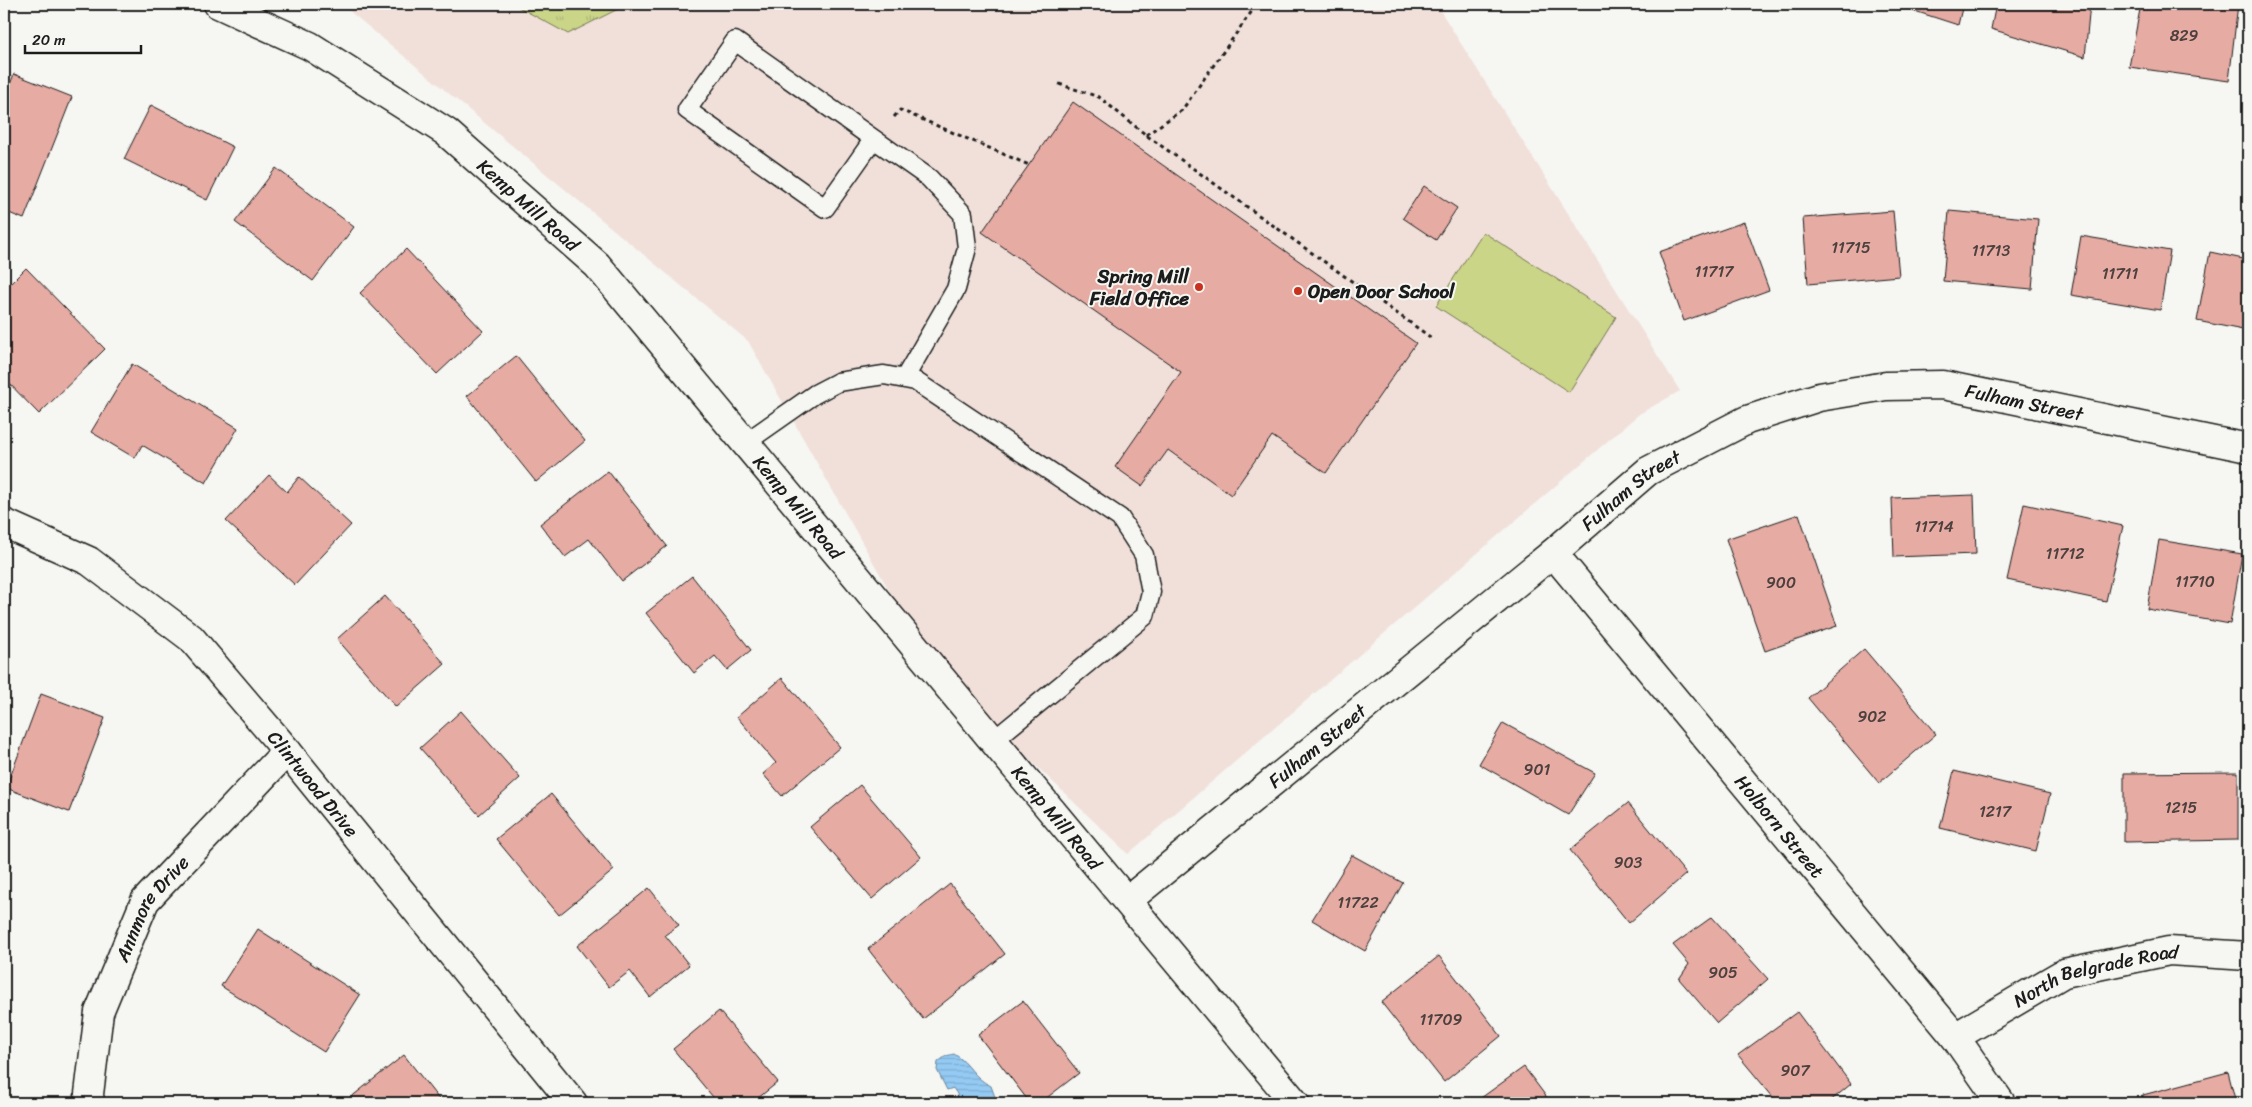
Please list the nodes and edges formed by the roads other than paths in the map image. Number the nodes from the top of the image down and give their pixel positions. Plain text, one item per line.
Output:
1 (218, 4) edge
2 (873, 140) junction
3 (904, 379) junction
4 (746, 443) junction
5 (2248, 448) edge
6 (4, 523) edge
7 (1553, 553) junction
8 (994, 740) junction
9 (287, 751) junction
10 (1128, 900) junction
11 (2248, 956) edge
12 (1955, 1037) junction
13 (90, 1103) edge
14 (573, 1103) edge
15 (1295, 1103) edge
16 (2001, 1103) edge

1 - 4 street, Kemp Mill Road
2 - 2 lane
2 - 3 lane
3 - 4 lane
3 - 8 lane
4 - 8 street, Kemp Mill Road
5 - 7 street, Fulham Street
6 - 9 street, Clintwood Drive
7 - 10 street, Fulham Street
7 - 12 street, Holborn Street
8 - 10 street, Kemp Mill Road
9 - 13 street, Annmore Drive
9 - 14 street, Clintwood Drive
10 - 15 street, Kemp Mill Road
11 - 12 street, North Belgrade Road
12 - 16 street, Holborn Street

